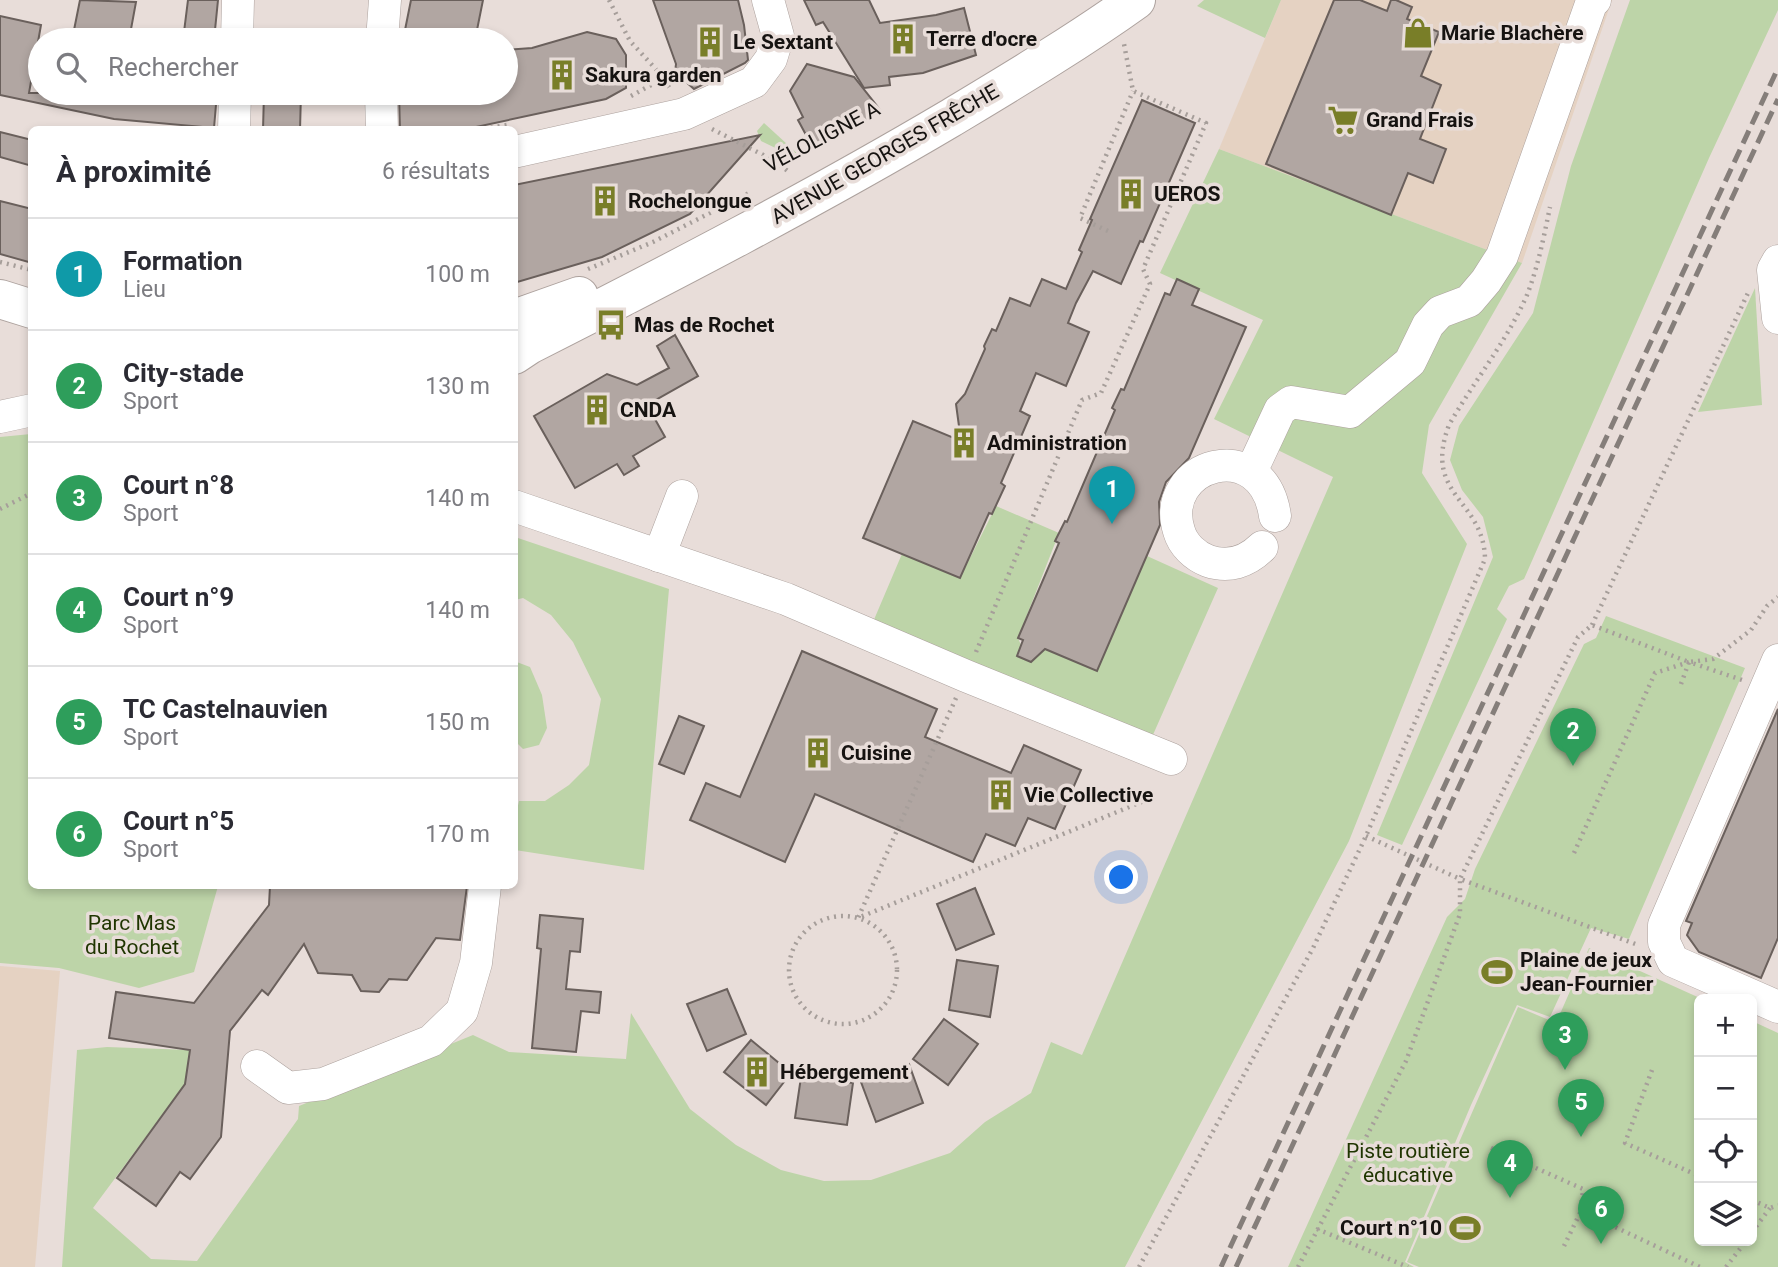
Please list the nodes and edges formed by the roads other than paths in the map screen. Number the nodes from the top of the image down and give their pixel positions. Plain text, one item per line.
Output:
1 (238, 0) edge
2 (385, 0) edge
3 (768, 0) edge
4 (1136, 0) edge
5 (1595, 0) edge
6 (1114, 17) edge
7 (237, 28) edge
8 (383, 28) edge
9 (235, 105) edge
10 (381, 105) edge
11 (234, 126) edge
12 (382, 126) edge
13 (518, 137) edge
14 (1776, 265) edge
15 (0, 288) edge
16 (28, 292) edge
17 (0, 299) edge
18 (28, 308) edge
19 (518, 318) edge
20 (1778, 318) edge
21 (518, 352) edge
22 (28, 411) edge
23 (0, 417) edge
24 (1251, 472) junction
25 (682, 496) dead end
26 (518, 507) edge
27 (1275, 516) dead end
28 (1262, 547) dead end
29 (659, 556) junction
30 (1778, 660) edge
31 (1171, 759) dead end
32 (485, 889) edge
33 (1778, 1007) edge
34 (257, 1066) dead end

1 - 7 street
2 - 8 street
3 - 13 street
4 - 21 main road, AVENUE GEORGES FRÊCHE
5 - 24 street
6 - 19 main road, AVENUE GEORGES FRÊCHE
9 - 11 street
10 - 12 street
14 - 20 street
15 - 16 main road
17 - 18 main road
22 - 23 street
24 - 27 street
24 - 28 street
25 - 29 street
26 - 29 street
29 - 31 street
30 - 33 street
32 - 34 street

